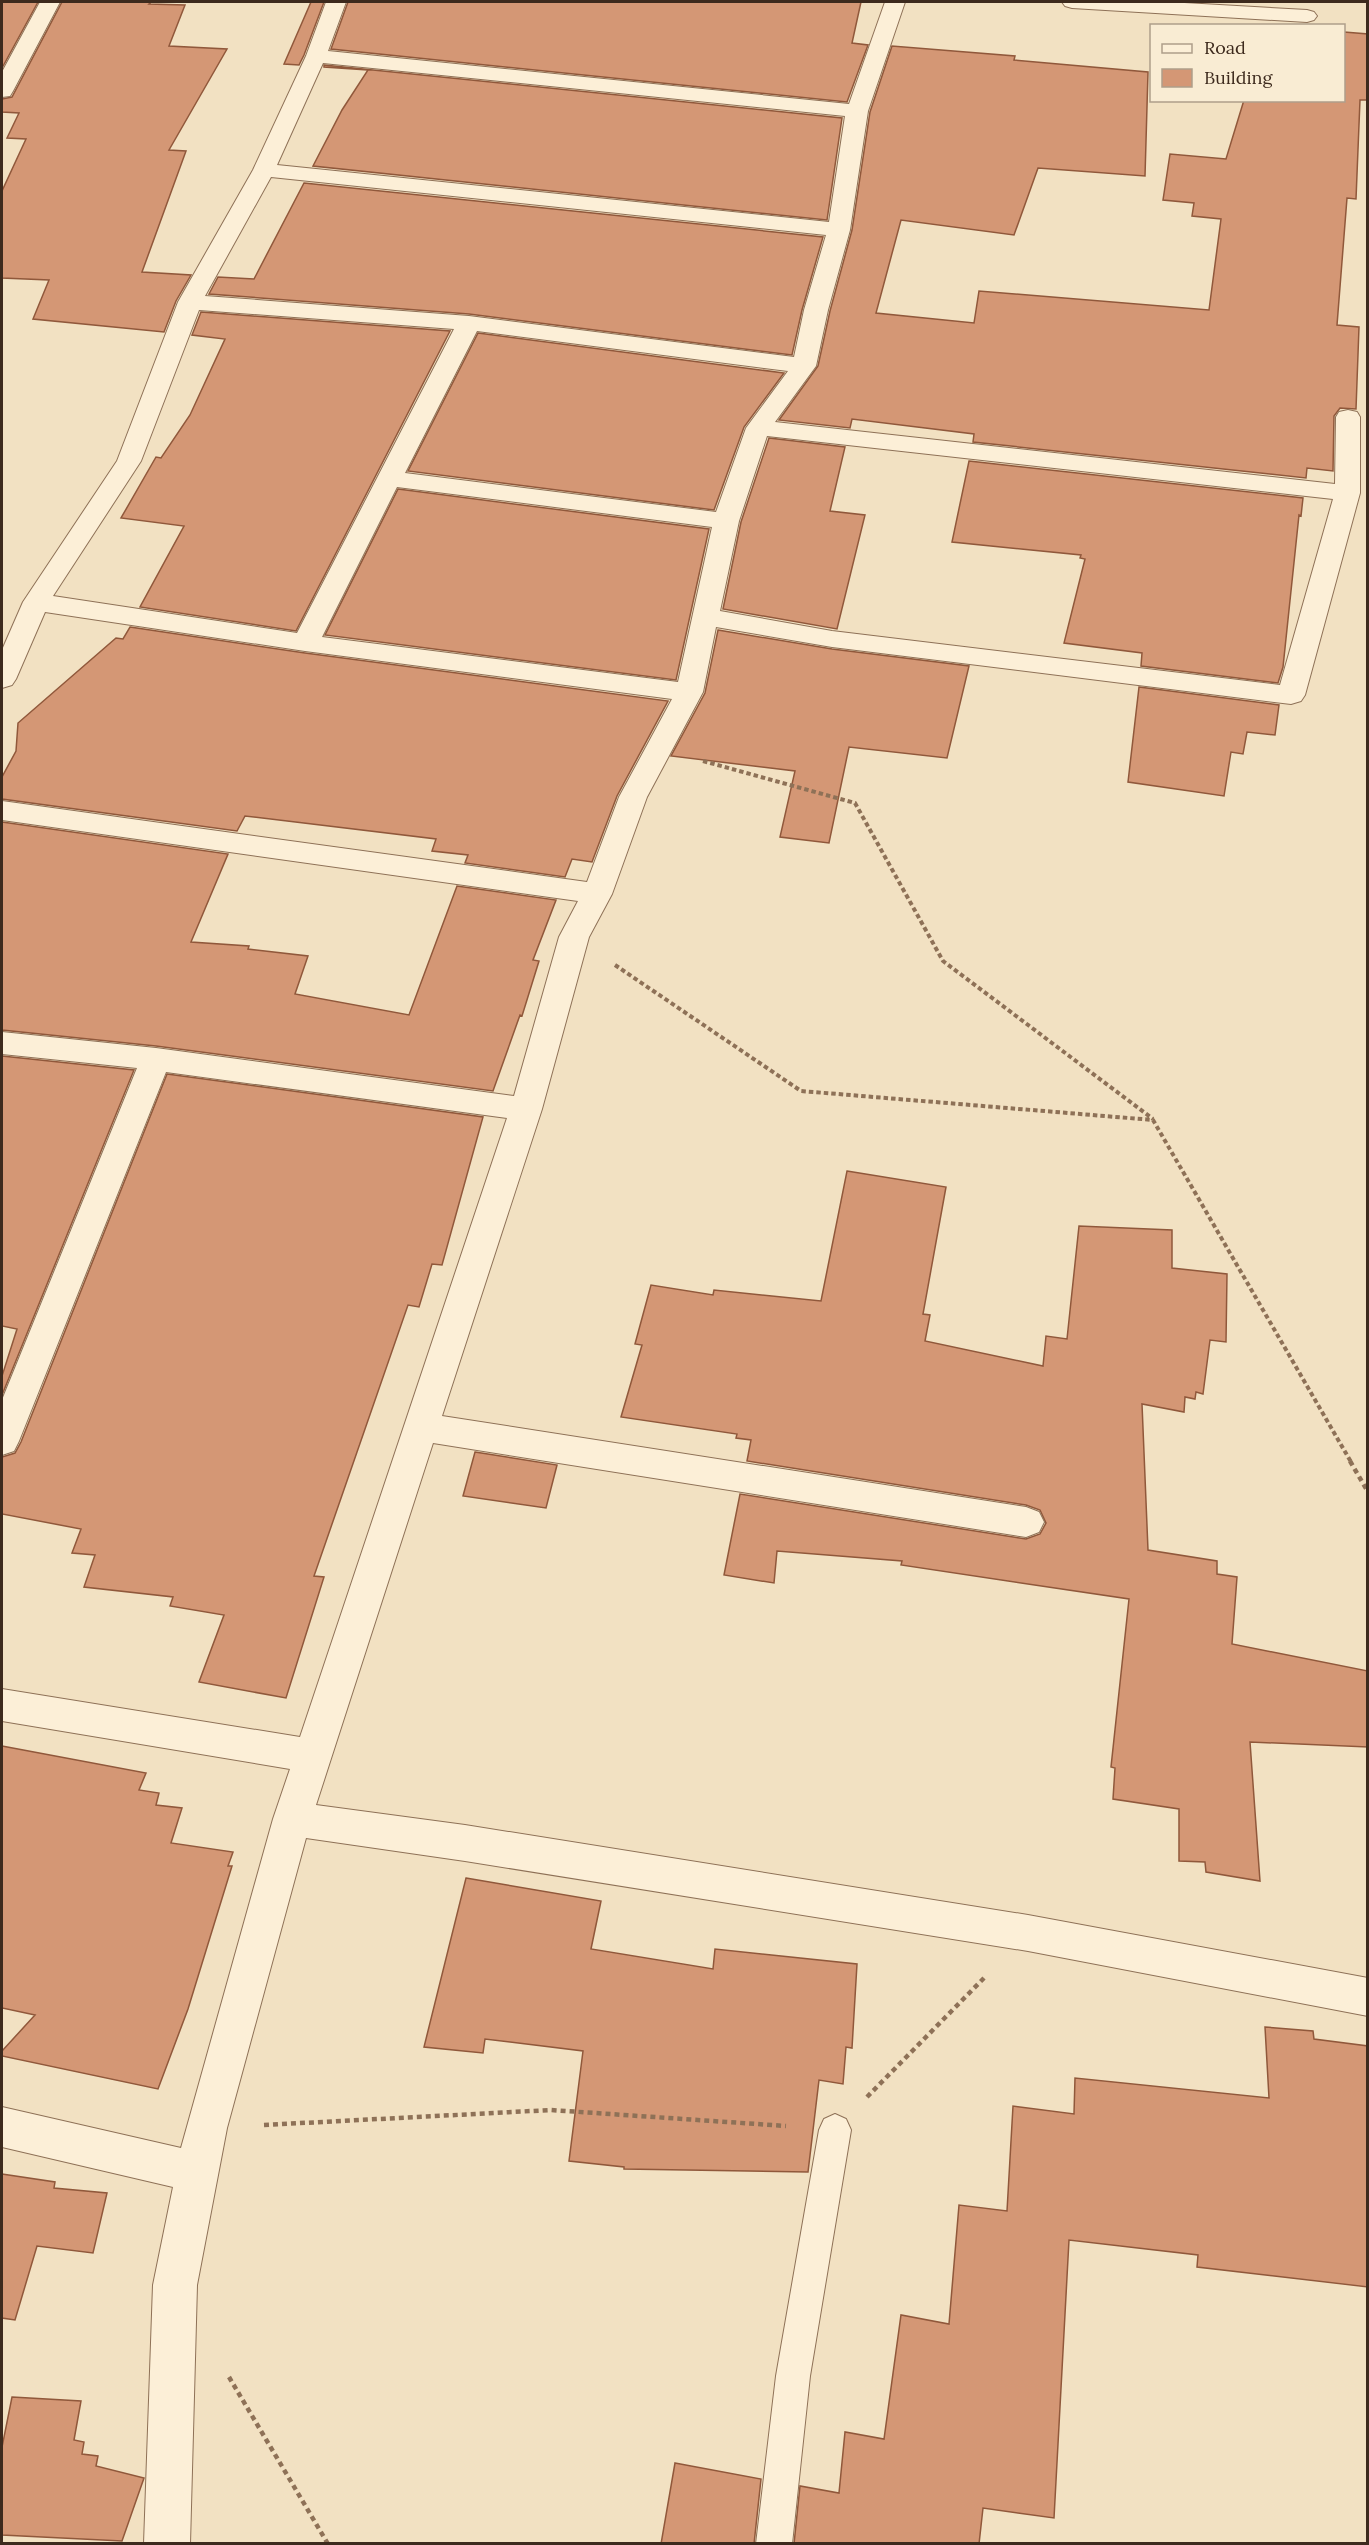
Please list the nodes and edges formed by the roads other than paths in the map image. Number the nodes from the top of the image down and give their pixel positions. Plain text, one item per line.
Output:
1 (50, 2) edge
2 (336, 2) edge
3 (895, 2) edge
4 (1072, 2) edge
5 (1307, 16) dead end
6 (316, 56) junction
7 (2, 91) edge
8 (857, 111) junction
9 (264, 170) junction
10 (839, 230) junction
11 (190, 302) junction
12 (469, 323) junction
13 (804, 366) junction
14 (1348, 417) dead end
15 (758, 428) junction
16 (390, 479) junction
17 (1347, 493) junction
18 (726, 521) junction
19 (36, 602) junction
20 (705, 617) junction
21 (305, 643) junction
22 (2, 679) edge
23 (689, 692) junction
24 (2, 810) edge
25 (597, 894) junction
26 (2, 1043) edge
27 (156, 1059) junction
28 (526, 1109) junction
29 (423, 1427) junction
30 (2, 1441) edge
31 (1026, 1522) dead end
32 (2, 1705) edge
33 (313, 1756) junction
34 (292, 1820) junction
35 (1368, 1997) edge
36 (2, 2127) edge
37 (836, 2130) road end
38 (196, 2172) junction
39 (167, 2544) edge
40 (774, 2544) edge

1 - 7 street
2 - 6 street
3 - 8 street
4 - 5 street
6 - 8 street
6 - 9 street
8 - 10 street
9 - 10 street
9 - 11 street
10 - 13 street
11 - 12 street
11 - 19 street
12 - 13 street
12 - 16 street
13 - 15 street
14 - 17 street
15 - 17 street
15 - 18 street
16 - 18 street
16 - 21 street
17 - 20 street
18 - 20 street
19 - 21 street
19 - 22 street
20 - 23 street
21 - 23 street
23 - 25 street
24 - 25 street
25 - 28 street
26 - 27 street
27 - 28 street
27 - 30 street
28 - 29 street
29 - 31 street
29 - 33 street
32 - 33 street
33 - 34 street
34 - 35 street
34 - 38 street
36 - 38 street
37 - 40 lane
38 - 39 street

